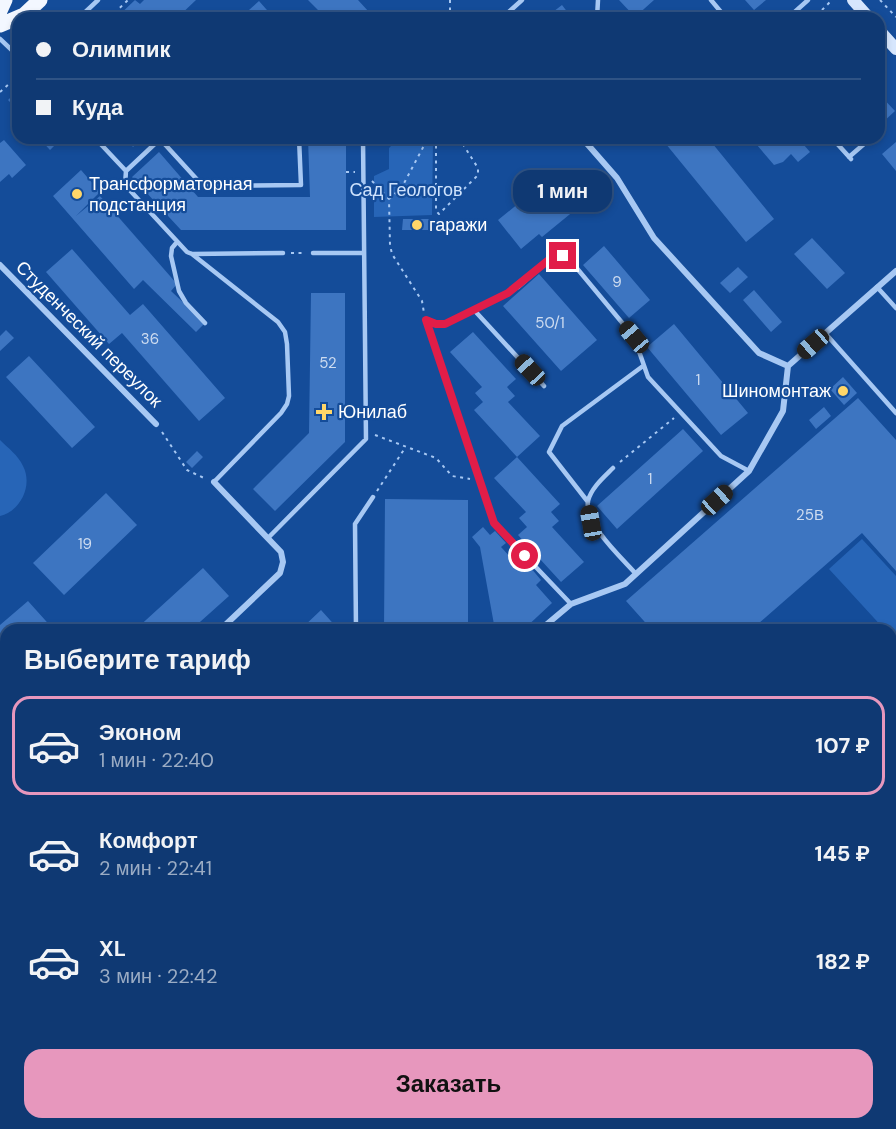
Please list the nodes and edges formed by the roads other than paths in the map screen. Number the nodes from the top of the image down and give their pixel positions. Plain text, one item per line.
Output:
1 (5, 0) edge
2 (40, 0) edge
3 (98, 0) edge
4 (522, 0) edge
5 (711, 0) edge
6 (808, 0) edge
7 (853, 0) edge
8 (0, 11) edge
9 (27, 12) edge
10 (86, 12) edge
11 (509, 12) edge
12 (721, 12) edge
13 (795, 12) edge
14 (863, 12) edge
15 (885, 37) edge
16 (0, 39) edge
17 (896, 49) edge
18 (12, 50) edge
19 (101, 144) edge
20 (155, 144) edge
21 (165, 144) edge
22 (299, 144) edge
23 (363, 144) edge
24 (587, 144) edge
25 (837, 144) edge
26 (864, 144) edge
27 (126, 171) junction
28 (177, 242) junction
29 (364, 253) junction
30 (192, 254) junction
31 (283, 254) road end
32 (313, 254) road end
33 (0, 265) edge
34 (896, 271) edge
35 (877, 287) junction
36 (896, 308) edge
37 (474, 310) junction
38 (205, 323) dead end
39 (825, 333) junction
40 (643, 366) junction
41 (788, 366) junction
42 (544, 386) dead end
43 (896, 413) edge
44 (156, 424) road end
45 (613, 468) road end
46 (749, 471) junction
47 (214, 482) joint
48 (373, 497) road end
49 (588, 502) junction
50 (268, 538) junction
51 (636, 574) junction
52 (571, 604) junction
53 (226, 624) edge
54 (356, 624) edge
55 (547, 624) edge

1 - 8 main road
2 - 9 main road
3 - 10 lane
4 - 11 lane
5 - 12 lane
6 - 13 lane
7 - 14 main road
15 - 17 main road
16 - 18 lane
19 - 27 lane
20 - 27 lane
21 - 22 lane
23 - 29 lane
24 - 41 street
25 - 26 lane
27 - 28 lane
28 - 30 lane
28 - 38 lane
29 - 32 lane
29 - 50 lane
30 - 31 lane
30 - 47 lane
33 - 44 street, Студенческий переулок
34 - 35 street
35 - 36 lane
35 - 39 street
37 - 40 lane
37 - 42 lane
37 - 52 lane
39 - 41 street
39 - 43 lane
40 - 46 lane
40 - 49 lane
41 - 46 street
45 - 49 lane
46 - 51 street
47 - 50 street
48 - 54 lane
49 - 51 lane
50 - 53 street
51 - 52 street
52 - 55 street

